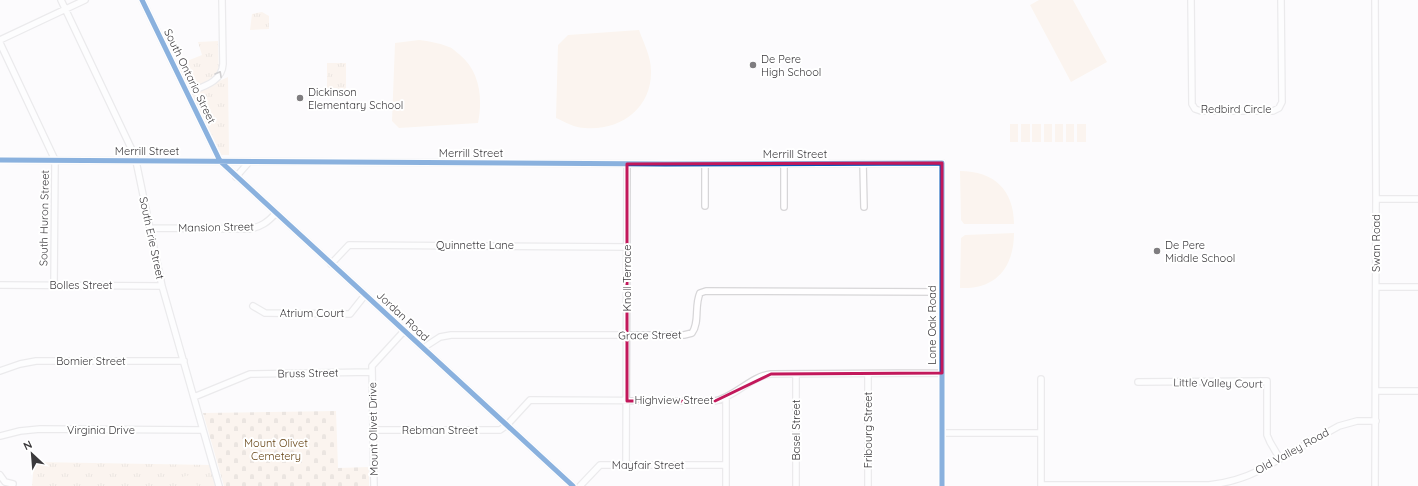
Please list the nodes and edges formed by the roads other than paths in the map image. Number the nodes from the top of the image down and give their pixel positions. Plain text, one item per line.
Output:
1 (61, 0) edge
2 (84, 0) edge
3 (142, 0) edge
4 (222, 0) edge
5 (1191, 0) edge
6 (1281, 0) edge
7 (1375, 0) edge
8 (65, 9) junction
9 (0, 41) edge
10 (187, 93) junction
11 (0, 160) edge
12 (55, 160) junction
13 (136, 161) junction
14 (220, 161) junction
15 (249, 162) junction
16 (863, 163) junction
17 (942, 163) joint
18 (628, 164) junction
19 (705, 164) junction
20 (784, 164) junction
21 (236, 176) junction
22 (1376, 199) junction
23 (1418, 199) edge
24 (705, 206) dead end
25 (784, 207) dead end
26 (864, 207) dead end
27 (276, 213) junction
28 (150, 228) junction
29 (627, 246) junction
30 (332, 264) junction
31 (0, 285) edge
32 (54, 285) junction
33 (162, 286) junction
34 (1376, 287) junction
35 (1418, 287) edge
36 (942, 292) junction
37 (365, 296) junction
38 (253, 306) dead end
39 (404, 331) junction
40 (627, 335) junction
41 (423, 348) junction
42 (184, 362) junction
43 (0, 371) edge
44 (372, 372) junction
45 (942, 373) junction
46 (796, 374) junction
47 (868, 374) junction
48 (1041, 379) dead end
49 (1138, 382) dead end
50 (1418, 391) edge
51 (1376, 392) junction
52 (194, 397) junction
53 (726, 397) junction
54 (627, 401) junction
55 (1376, 421) junction
56 (506, 425) junction
57 (203, 430) junction
58 (373, 430) junction
59 (942, 433) junction
60 (1041, 433) junction
61 (0, 436) edge
62 (1280, 458) junction
63 (626, 465) junction
64 (726, 465) junction
65 (0, 475) edge
66 (13, 484) dead end
67 (1041, 485) edge
68 (219, 486) edge
69 (374, 486) edge
70 (573, 486) edge
71 (580, 486) edge
72 (726, 486) edge
73 (796, 486) edge
74 (868, 486) edge
75 (942, 486) edge
76 (1375, 486) edge

1 - 8 street, South Erie Street
2 - 8 street
3 - 10 street, South Ontario Street
10 -> 4 street
5 - 6 street, Redbird Circle
7 - 22 street, Swan Road
8 - 9 street
8 - 13 street, South Erie Street
9 - 12 street, South Huron Street
10 - 14 street, South Ontario Street
11 - 12 street, Merrill Street
12 - 13 street, Merrill Street
12 - 32 street, South Huron Street
13 - 14 street, Merrill Street
13 - 28 street, South Erie Street
14 - 15 street, Merrill Street
14 - 21 street, Jordan Road
15 - 18 street, Merrill Street
15 - 21 street
16 - 17 street, Merrill Street
16 - 20 street, Merrill Street
16 - 26 street
17 - 36 street, Lone Oak Road
18 - 19 street, Merrill Street
18 - 29 street, Knoll Terrace
19 - 20 street, Merrill Street
19 - 24 street
20 - 25 street
21 - 27 street, Jordan Road
22 - 23 street
22 - 34 street, Swan Road
27 - 28 street, Mansion Street
27 - 30 street, Jordan Road
28 - 33 street, South Erie Street
29 - 30 street, Quinnette Lane
29 - 40 street, Knoll Terrace
30 - 37 street, Jordan Road
31 - 32 street, Bolles Street
32 - 33 street, Bolles Street
33 - 42 street, South Erie Street
34 - 35 street
34 - 51 street, Swan Road
36 - 40 street, Grace Street
36 - 45 street, Lone Oak Road
37 - 38 street, Atrium Court
37 - 39 street, Jordan Road
39 - 41 street, Jordan Road
39 - 44 street
40 - 41 street, Grace Street
40 - 54 street, Knoll Terrace
41 - 56 street, Jordan Road
42 - 43 street, Bomier Street
42 - 52 street, South Erie Street
44 - 52 street, Bruss Street
44 - 58 street, Mount Olivet Drive
45 - 47 street, Highview Street
45 - 59 street, Lone Oak Road
46 - 47 street, Highview Street
46 - 53 street, Highview Street
46 - 73 street, Basel Street
47 - 74 street, Fribourg Street
48 - 60 street
49 - 62 street, Little Valley Court
50 - 51 street
51 - 55 street, Swan Road
52 - 57 street, South Erie Street
53 - 54 street, Highview Street
53 - 64 street
54 - 56 street, Highview Street
54 - 63 street, Knoll Terrace
55 - 62 street, Old Valley Road
55 - 76 street, Swan Road
56 - 58 street, Rebman Street
56 - 70 street, Jordan Road
57 - 61 street, Virginia Drive
57 - 68 street, South Erie Street
58 - 69 street, Mount Olivet Drive
59 - 60 street
59 - 75 street, Lone Oak Road
60 - 67 street
62 - 67 street, Old Valley Road
63 - 64 street, Mayfair Street
63 - 71 street, Mayfair Street
64 - 72 street
65 - 66 street

